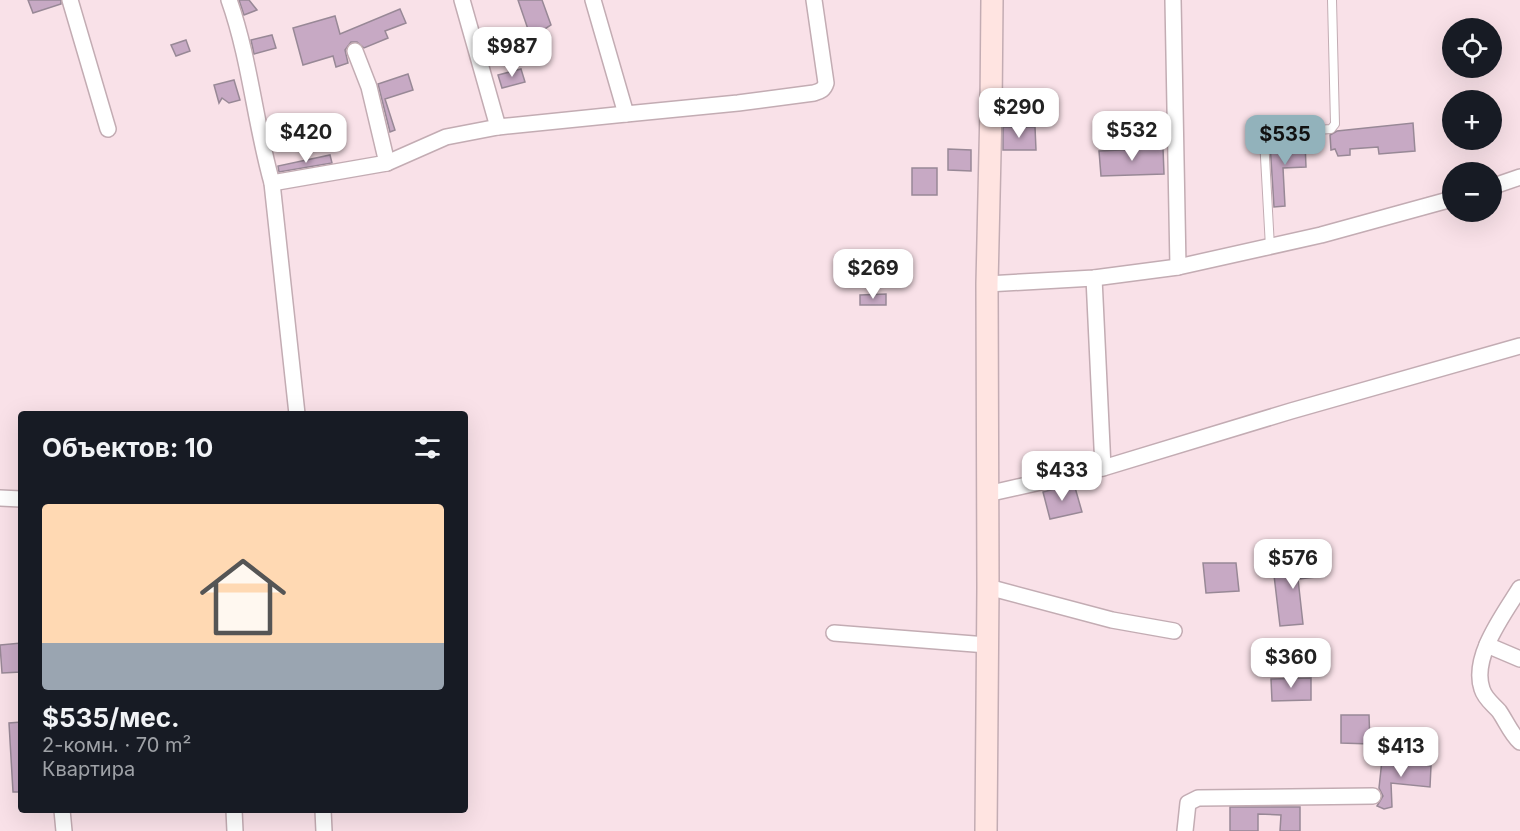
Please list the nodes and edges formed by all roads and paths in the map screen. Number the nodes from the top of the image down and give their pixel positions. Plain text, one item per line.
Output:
1 (70, 0) edge
2 (229, 0) edge
3 (462, 0) edge
4 (593, 0) edge
5 (814, 0) edge
6 (992, 0) edge
7 (1173, 0) edge
8 (1332, 0) edge
9 (355, 51) dead end
10 (626, 114) junction
11 (498, 127) junction
12 (108, 129) dead end
13 (387, 163) junction
14 (1520, 177) edge
15 (272, 183) junction
16 (1502, 183) edge
17 (1442, 203) edge
18 (1270, 247) junction
19 (1178, 267) junction
20 (1094, 278) junction
21 (987, 284) junction
22 (1520, 346) edge
23 (297, 411) edge
24 (1103, 468) junction
25 (987, 494) junction
26 (0, 498) edge
27 (18, 499) edge
28 (988, 587) junction
29 (1520, 588) edge
30 (1174, 631) dead end
31 (834, 633) dead end
32 (987, 645) junction
33 (1488, 645) junction
34 (1520, 659) edge
35 (1520, 742) edge
36 (1373, 796) dead end
37 (62, 813) edge
38 (234, 813) edge
39 (323, 813) edge
40 (64, 831) edge
41 (235, 831) edge
42 (324, 831) edge
43 (986, 831) edge
44 (1185, 831) edge

1 - 12 street
2 - 15 street
3 - 11 street
4 - 10 street
5 - 10 street
6 - 21 street
7 - 19 street
8 - 18 lane
9 - 13 street
10 - 11 street
11 - 13 street
13 - 15 street
14 - 16 street
15 - 23 street
17 - 18 street
18 - 19 street
19 - 20 street
20 - 21 street
20 - 24 street
21 - 25 street
22 - 24 street
24 - 25 street
25 - 28 street
26 - 27 street
28 - 30 street
28 - 32 street
29 - 33 street
31 - 32 street
32 - 43 street
33 - 34 street
33 - 35 street
36 - 44 street
37 - 40 street
38 - 41 street
39 - 42 street

